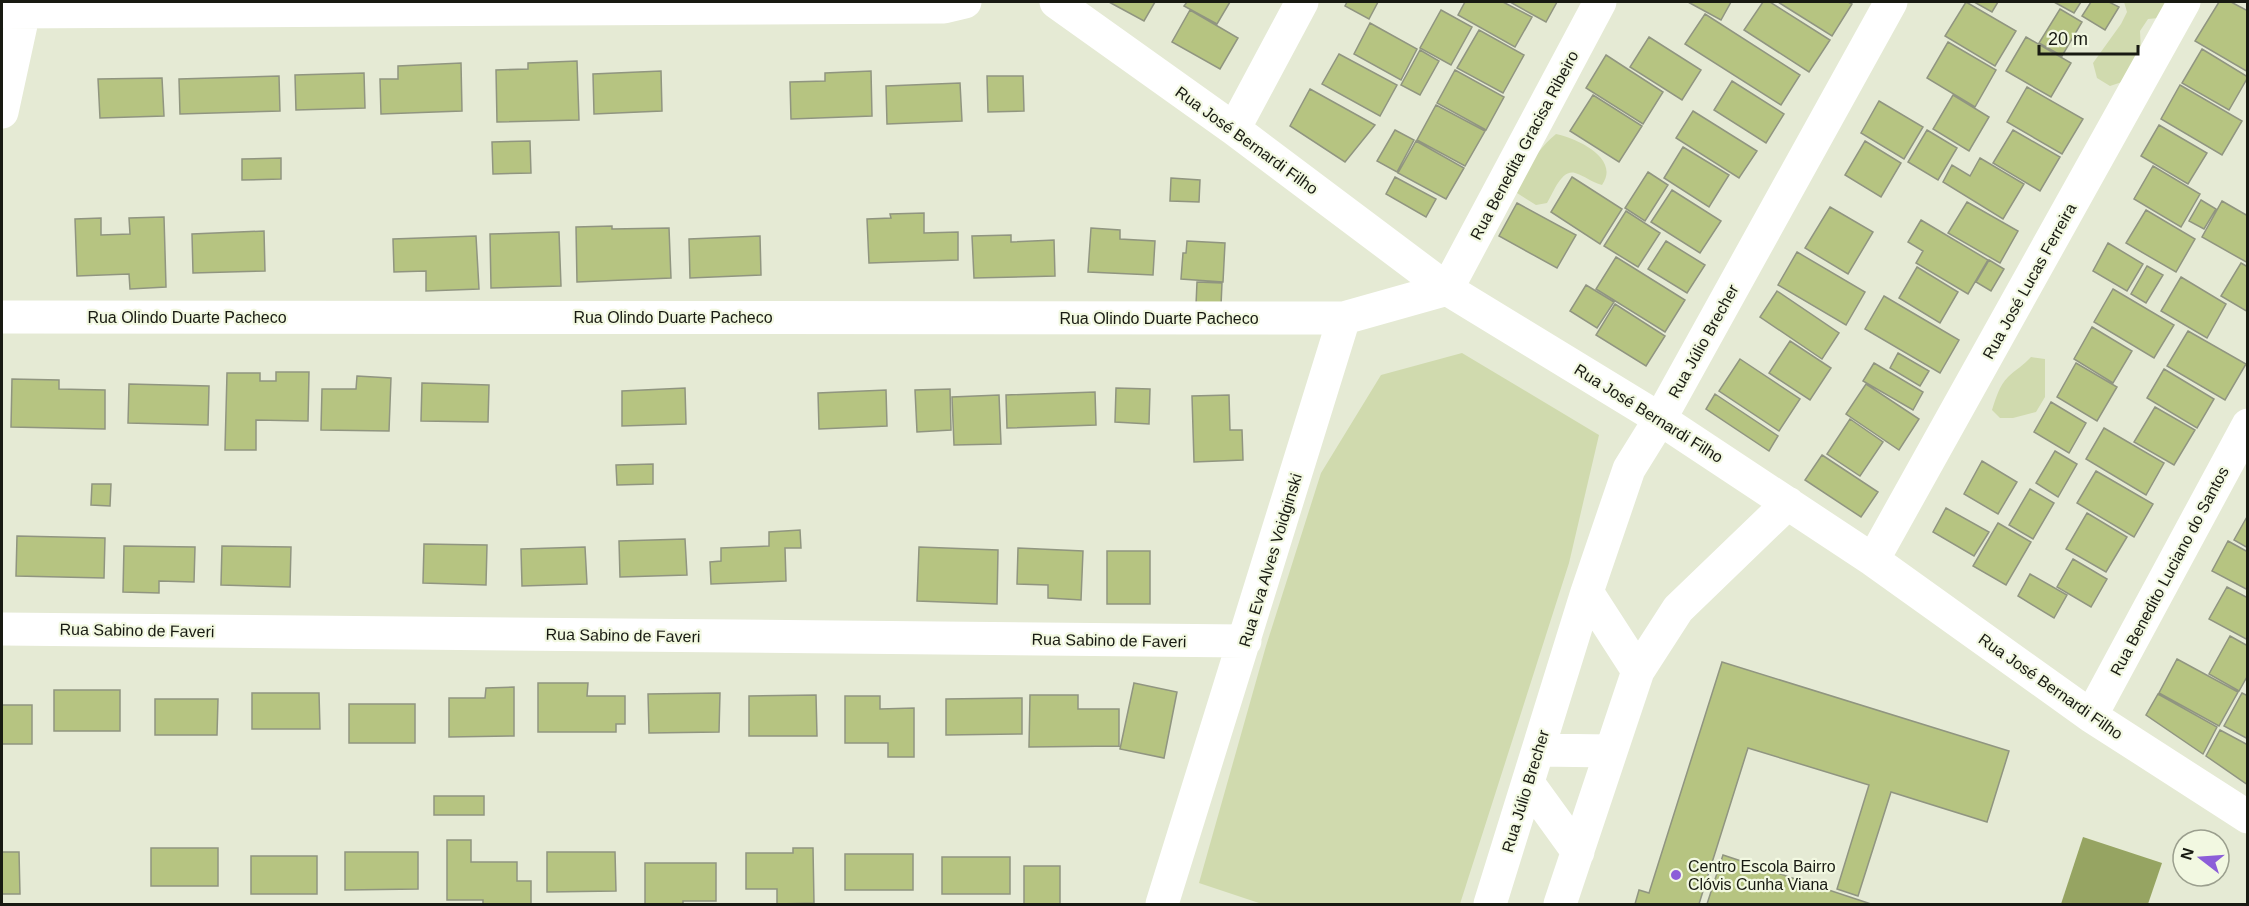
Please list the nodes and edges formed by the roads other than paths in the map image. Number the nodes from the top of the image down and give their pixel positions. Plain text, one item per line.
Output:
1 (965, 2) edge
2 (1056, 2) edge
3 (1302, 2) edge
4 (1600, 2) edge
5 (1892, 2) edge
6 (2184, 2) edge
7 (17, 9) edge
8 (2, 112) edge
9 (1234, 129) junction
10 (1448, 288) junction
11 (2, 317) edge
12 (1344, 318) junction
13 (1660, 418) junction
14 (2247, 425) edge
15 (1788, 503) junction
16 (1873, 560) junction
17 (1587, 592) junction
18 (2, 629) edge
19 (1245, 641) junction
20 (1638, 671) junction
21 (2091, 716) junction
22 (1539, 750) junction
23 (1611, 751) junction
24 (1528, 783) junction
25 (2247, 817) edge
26 (1578, 852) junction
27 (1162, 904) edge
28 (1490, 904) edge
29 (1560, 904) edge

1 - 7 street
2 - 9 street, Rua José Bernardi Filho
3 - 9 street
4 - 10 street, Rua Benedita Gracisa Ribeiro
5 - 13 street, Rua Júlio Brecher
6 - 16 street, Rua José Lucas Ferreira
7 - 8 street
9 - 10 street, Rua José Bernardi Filho
10 - 12 street
10 - 13 street, Rua José Bernardi Filho
11 - 12 street, Rua Olindo Duarte Pacheco
12 - 19 street, Rua Eva Alves Voidginski
13 - 15 street, Rua José Bernardi Filho
13 - 17 street, Rua Júlio Brecher
14 - 21 street, Rua Benedito Luciano do Santos
15 - 16 street, Rua José Bernardi Filho
15 - 20 street
16 - 21 street, Rua José Bernardi Filho
17 - 20 street
17 - 22 street, Rua Júlio Brecher
18 - 19 street, Rua Sabino de Faveri
19 - 27 street, Rua Eva Alves Voidginski
20 - 23 street
21 - 25 street, Rua José Bernardi Filho
22 - 23 street
22 - 24 street, Rua Júlio Brecher
23 - 26 street
24 - 26 street
24 - 28 street, Rua Júlio Brecher
26 - 29 street

